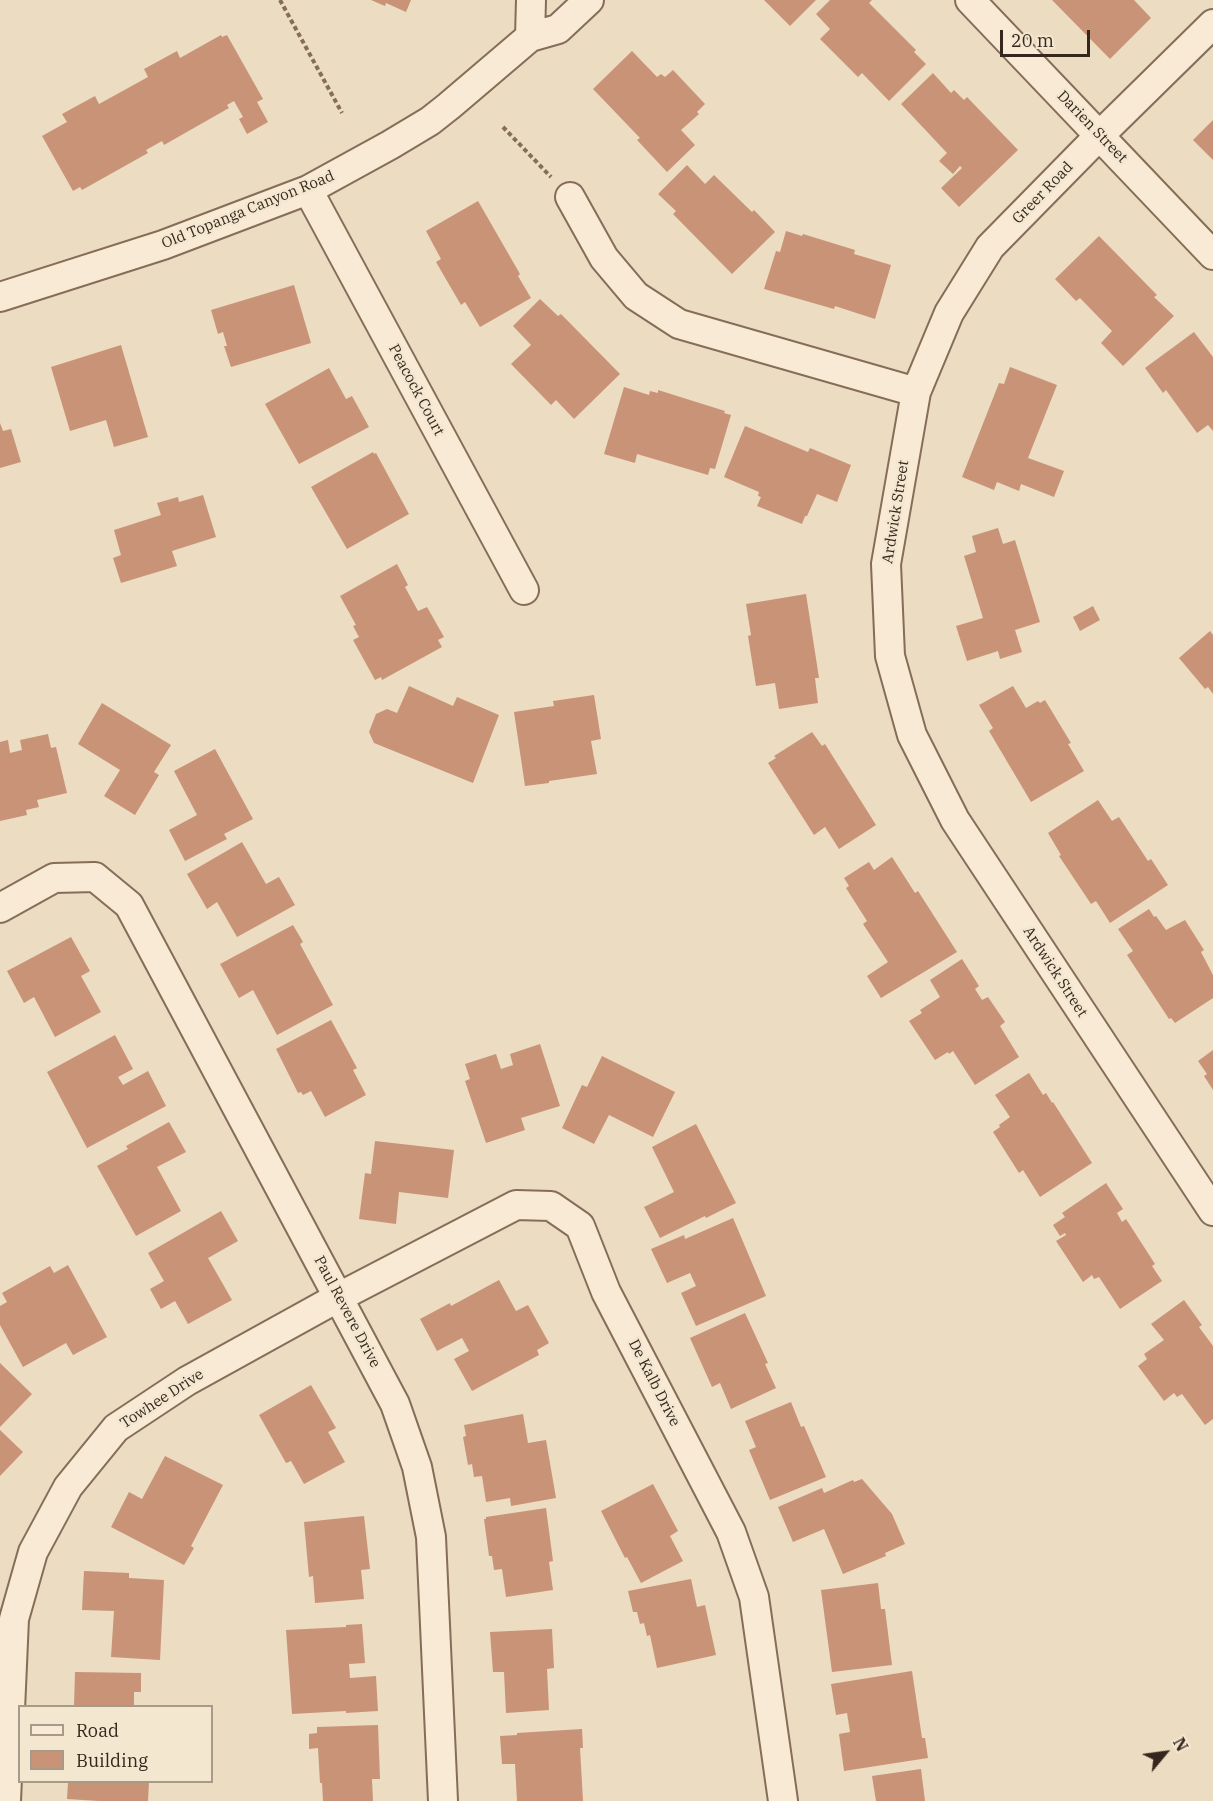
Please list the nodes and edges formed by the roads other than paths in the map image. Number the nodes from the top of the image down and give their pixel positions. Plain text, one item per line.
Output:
1 (531, 0) edge
2 (589, 0) edge
3 (970, 0) edge
4 (1213, 24) edge
5 (530, 37) junction
6 (1100, 135) junction
7 (308, 190) junction
8 (570, 197) road end
9 (1213, 255) edge
10 (0, 297) edge
11 (916, 392) junction
12 (524, 590) dead end
13 (0, 908) edge
14 (1213, 1211) edge
15 (339, 1297) junction
16 (6, 1801) edge
17 (443, 1801) edge
18 (783, 1801) edge

1 - 5 street
2 - 5 street
3 - 6 street, Darien Street
4 - 6 street, Greer Road
5 - 7 street, Old Topanga Canyon Road
6 - 9 street, Darien Street
6 - 11 street, Greer Road
7 - 10 street, Old Topanga Canyon Road
7 - 12 street, Peacock Court
8 - 11 street
11 - 14 street, Ardwick Street
13 - 15 street, Paul Revere Drive
15 - 16 street, Towhee Drive
15 - 17 street, Paul Revere Drive
15 - 18 street, De Kalb Drive

